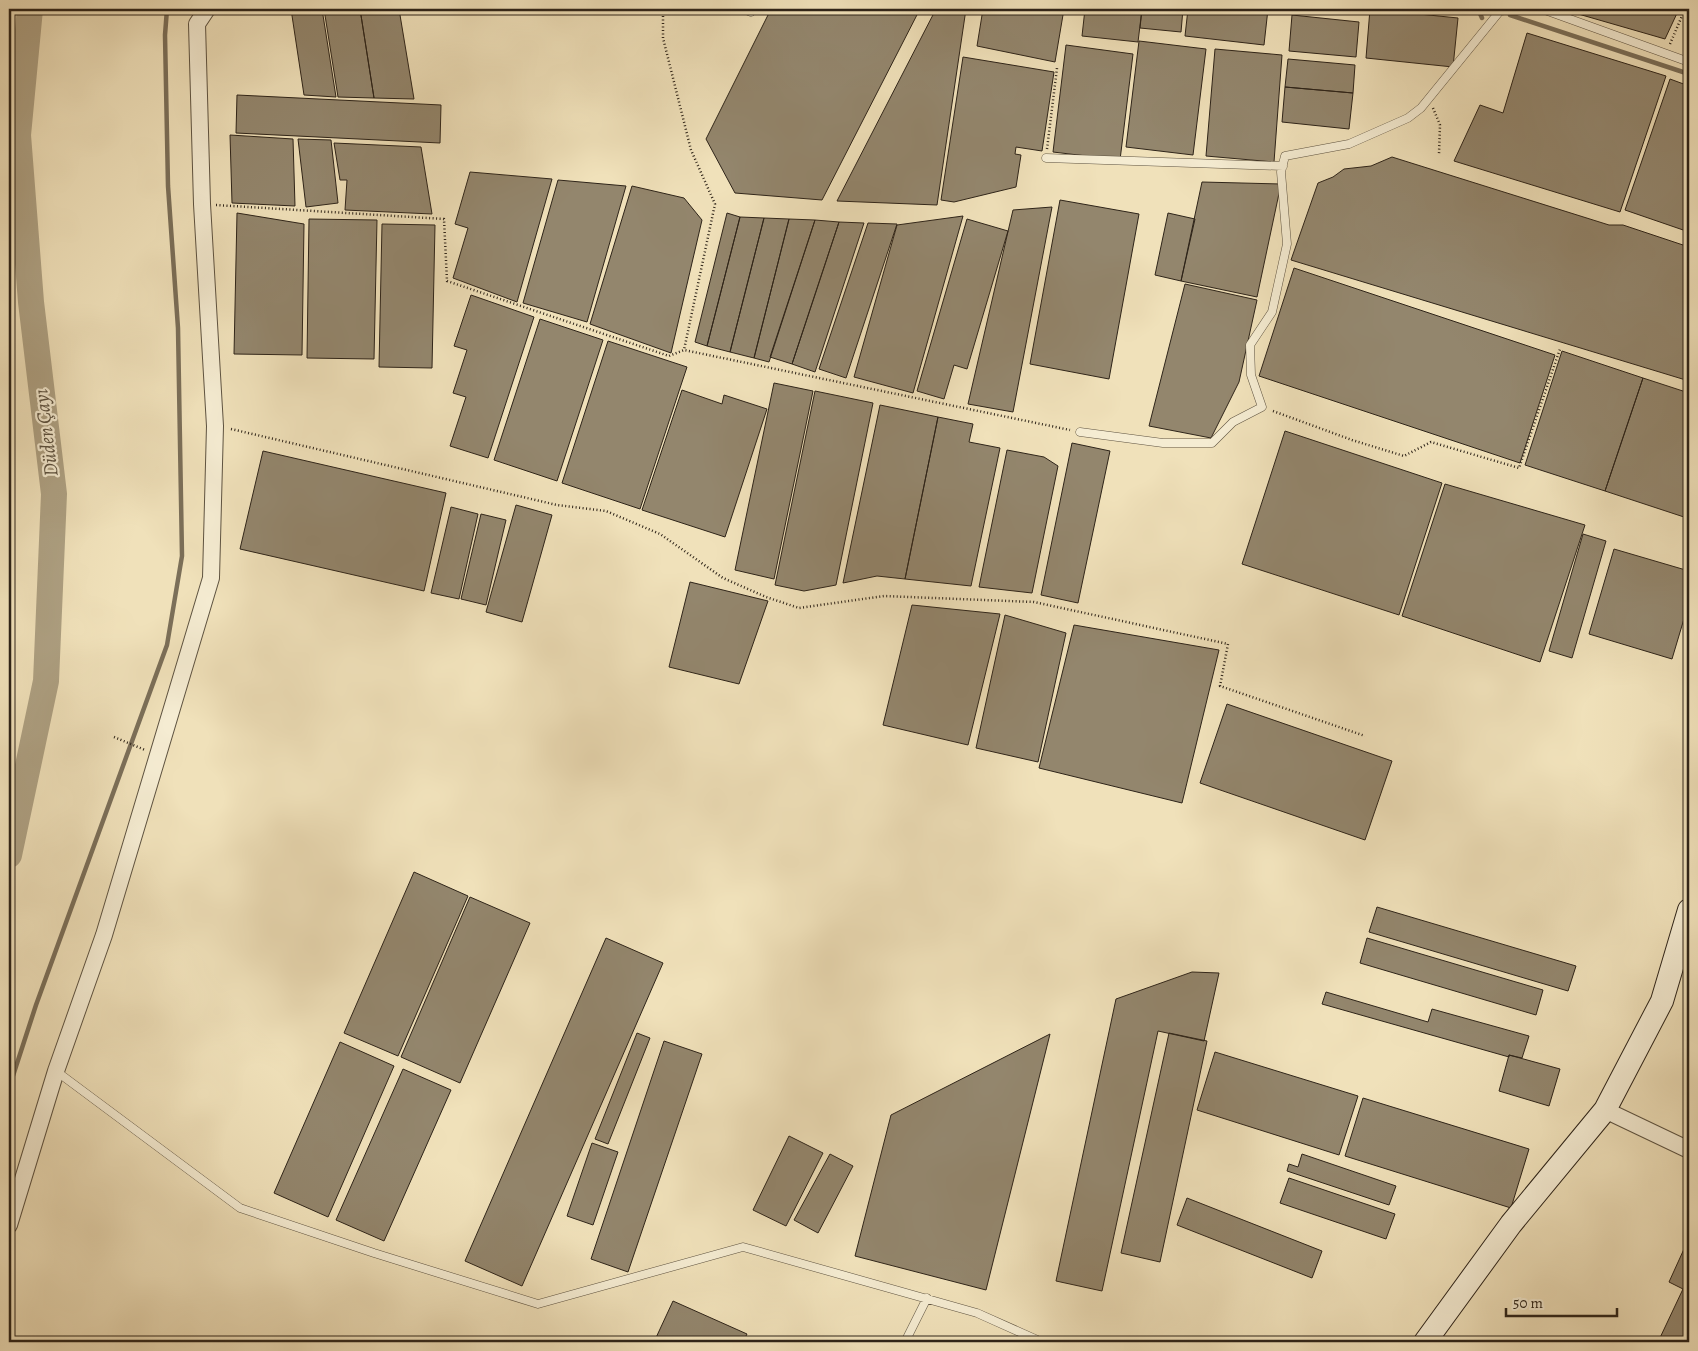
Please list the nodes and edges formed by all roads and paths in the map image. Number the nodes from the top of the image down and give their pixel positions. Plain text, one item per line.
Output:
1 (207, 9) edge
2 (662, 9) edge
3 (744, 9) edge
4 (753, 9) edge
5 (1514, 9) edge
6 (1542, 9) edge
7 (1685, 9) edge
8 (1499, 10) edge
9 (1666, 53) junction
10 (1689, 62) edge
11 (1057, 68) dead end
12 (1429, 97) junction
13 (1439, 154) dead end
14 (1046, 158) joint
15 (1283, 166) junction
16 (202, 204) junction
17 (1560, 349) dead end
18 (684, 350) junction
19 (1262, 407) junction
20 (215, 426) junction
21 (1080, 432) joint
22 (1365, 736) dead end
23 (114, 737) dead end
24 (141, 748) dead end
25 (1689, 910) edge
26 (56, 1071) junction
27 (1606, 1110) junction
28 (1689, 1150) edge
29 (9, 1225) edge
30 (927, 1298) junction
31 (905, 1342) edge
32 (1042, 1342) edge
33 (1425, 1342) edge

1 - 16 street
2 - 18 path
3 - 4 lane
5 - 8 lane
6 - 9 lane
7 - 9 path
8 - 12 lane
9 - 10 lane
11 - 14 path
12 - 13 path
12 - 15 lane
14 - 15 lane
15 - 19 lane
16 - 18 path
16 - 20 street
17 - 19 path
18 - 21 path
19 - 21 lane
20 - 22 path
20 - 26 street
23 - 24 path
25 - 27 street
26 - 29 street
26 - 30 lane
27 - 28 street
27 - 33 street
30 - 31 lane
30 - 32 lane

